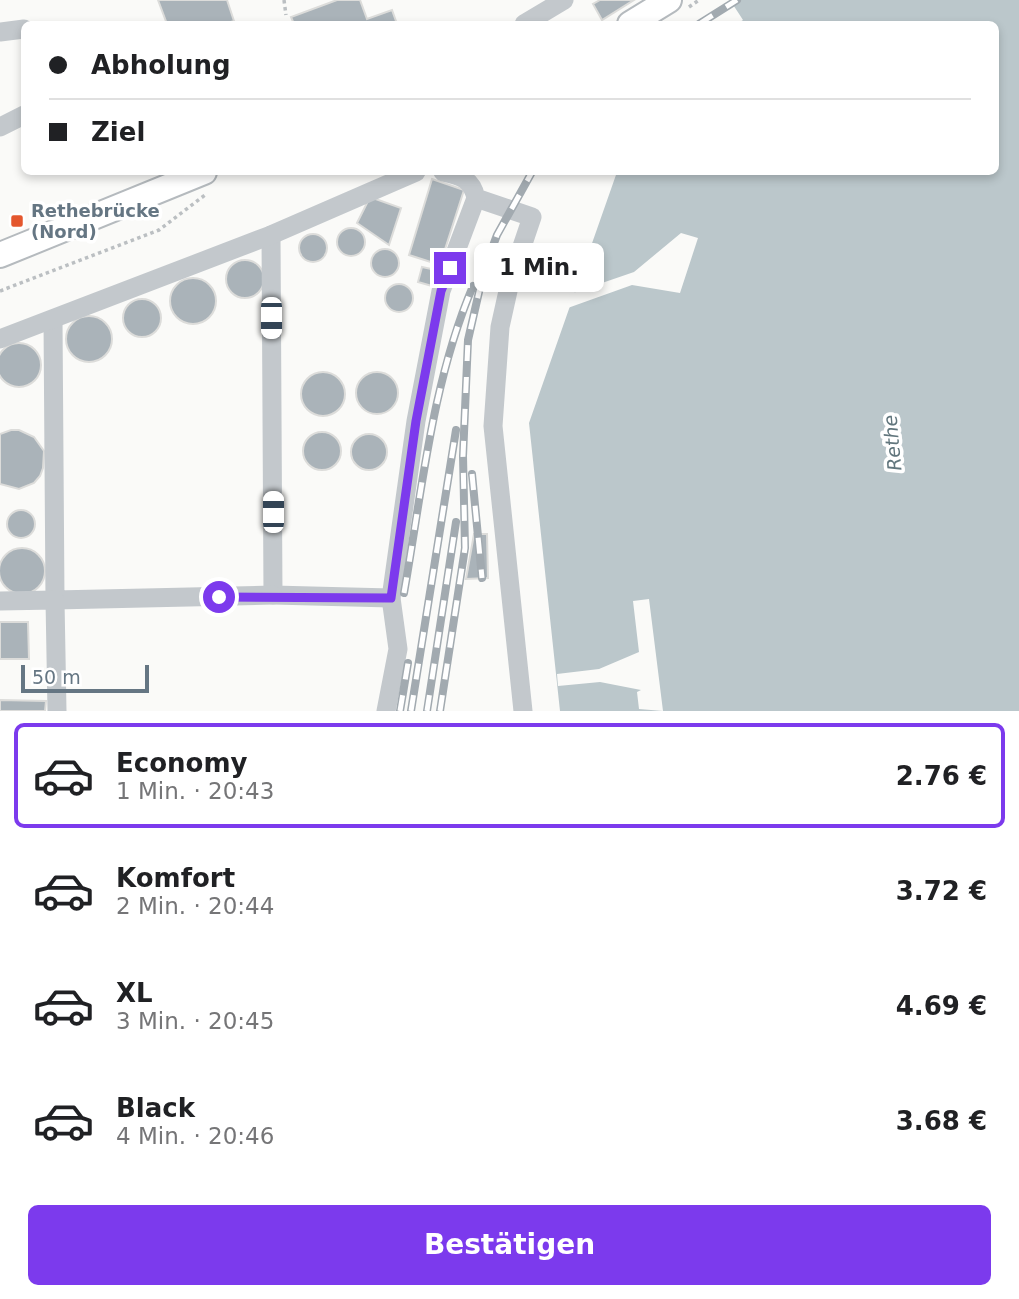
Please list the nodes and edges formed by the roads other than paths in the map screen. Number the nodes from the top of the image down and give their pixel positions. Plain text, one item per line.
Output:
1 (564, 0) edge
2 (669, 0) edge
3 (529, 21) edge
4 (635, 21) edge
5 (21, 29) edge
6 (0, 32) edge
7 (21, 116) edge
8 (0, 127) edge
9 (409, 175) edge
10 (458, 175) edge
11 (208, 180) edge
12 (477, 198) junction
13 (271, 235) junction
14 (0, 255) edge
15 (53, 320) junction
16 (0, 340) edge
17 (273, 595) junction
18 (391, 598) junction
19 (55, 600) junction
20 (0, 601) edge
21 (57, 711) edge
22 (386, 711) edge
23 (523, 711) edge

1 - 3 lane
2 - 4 main road
5 - 6 lane
7 - 8 lane
9 - 13 lane
10 - 12 lane
11 - 14 main road
12 - 18 lane
12 - 23 lane
13 - 15 lane
13 - 17 lane
15 - 16 lane
15 - 19 lane
17 - 18 lane
17 - 19 lane
18 - 22 lane
19 - 20 lane
19 - 21 lane

